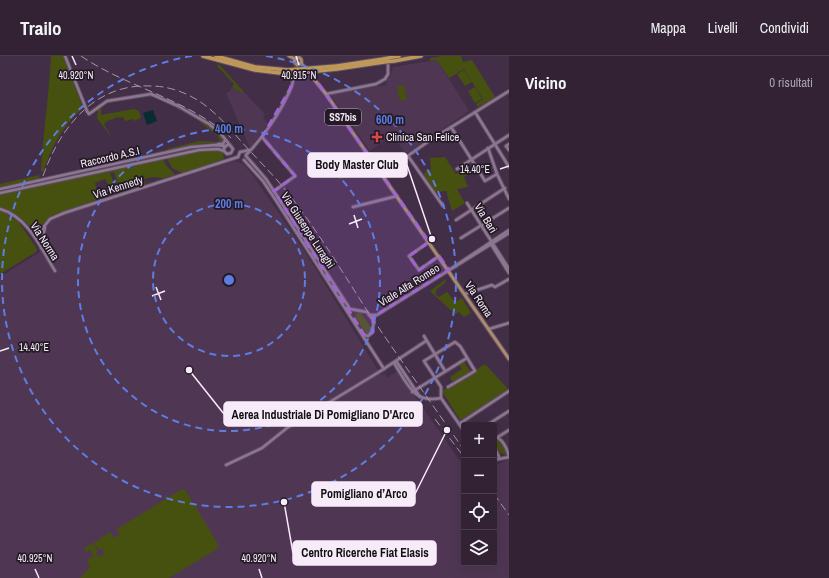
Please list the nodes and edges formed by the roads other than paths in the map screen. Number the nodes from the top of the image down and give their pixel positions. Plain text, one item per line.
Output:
1 (65, 56) edge
2 (203, 56) edge
3 (216, 56) edge
4 (289, 56) edge
5 (388, 56) edge
6 (399, 56) edge
7 (421, 56) edge
8 (296, 58) edge
9 (394, 59) junction
10 (299, 63) junction
11 (288, 72) junction
12 (509, 91) edge
13 (326, 94) junction
14 (474, 112) junction
15 (451, 127) junction
16 (509, 135) edge
17 (262, 136) junction
18 (224, 138) junction
19 (494, 144) junction
20 (509, 144) edge
21 (216, 145) junction
22 (230, 145) junction
23 (225, 146) junction
24 (488, 148) junction
25 (233, 149) junction
26 (252, 149) junction
27 (509, 150) edge
28 (225, 152) junction
29 (242, 152) junction
30 (231, 154) junction
31 (246, 156) junction
32 (408, 156) junction
33 (238, 157) junction
34 (472, 158) junction
35 (226, 160) junction
36 (244, 160) junction
37 (222, 161) junction
38 (250, 161) junction
39 (509, 167) edge
40 (456, 169) dead end
41 (382, 174) junction
42 (497, 174) junction
43 (505, 188) junction
44 (0, 189) edge
45 (509, 189) edge
46 (274, 191) junction
47 (0, 193) edge
48 (397, 196) junction
49 (509, 199) edge
50 (467, 202) dead end
51 (353, 206) dead end
52 (442, 206) dead end
53 (509, 208) edge
54 (0, 209) edge
55 (472, 210) junction
56 (456, 220) dead end
57 (45, 225) junction
58 (481, 225) junction
59 (509, 230) edge
60 (31, 232) junction
61 (509, 233) edge
62 (461, 238) dead end
63 (429, 242) junction
64 (491, 243) junction
65 (41, 248) junction
66 (439, 256) junction
67 (509, 269) edge
68 (449, 270) junction
69 (55, 271) dead end
70 (509, 273) edge
71 (509, 279) edge
72 (465, 294) junction
73 (356, 311) junction
74 (351, 315) junction
75 (370, 315) junction
76 (377, 315) junction
77 (374, 321) junction
78 (509, 323) edge
79 (489, 329) junction
80 (363, 334) junction
81 (371, 334) junction
82 (424, 336) dead end
83 (426, 341) junction
84 (368, 343) junction
85 (434, 354) junction
86 (467, 358) junction
87 (509, 359) edge
88 (395, 362) junction
89 (384, 369) junction
90 (445, 372) junction
91 (434, 378) junction
92 (448, 387) dead end
93 (414, 391) junction
94 (509, 391) edge
95 (442, 398) junction
96 (509, 411) edge
97 (491, 422) edge
98 (460, 423) joint
99 (509, 430) edge
100 (498, 437) joint
101 (497, 453) edge
102 (509, 456) edge
103 (499, 457) joint
104 (226, 465) dead end

1 - 18 street, bridge
2 - 11 highway
3 - 11 highway
4 - 8 main road
5 - 13 street
6 - 9 highway
7 - 9 highway
8 - 10 main road
8 - 10 main road
9 - 11 highway, bridge
10 - 13 main road, SS7bis
10 - 17 street
12 - 14 street
13 - 41 main road, SS7bis
14 - 15 street
14 - 19 street
15 - 32 street
15 - 34 street
16 - 19 street
17 - 26 street
17 - 46 street
18 - 21 street
18 - 22 street
18 - 23 street
19 - 24 street
19 - 39 street
20 - 27 street
21 - 23 street, Raccordo A.S.I
21 - 44 street, Raccordo A.S.I
22 - 23 street, Raccordo A.S.I
22 - 25 street
23 - 28 street
24 - 34 street
24 - 42 street
25 - 29 street
25 - 30 street
26 - 29 street
26 - 31 street
26 - 38 street
28 - 30 street, Raccordo A.S.I
28 - 37 street
28 - 47 street, Raccordo A.S.I
29 - 31 street, Via Giuseppe Luraghi
29 - 33 street
30 - 33 street
30 - 35 street
31 - 36 street
31 - 38 street, Via Giuseppe Luraghi
32 - 41 street
32 - 52 street
33 - 35 street, Via Kennedy
33 - 36 street
34 - 40 street
34 - 42 street
35 - 37 street, Via Kennedy
36 - 74 street, Via Giuseppe Luraghi
37 - 57 street, Via Kennedy
38 - 46 street, Via Giuseppe Luraghi
41 - 48 main road, SS7bis
42 - 43 street
43 - 45 street
43 - 49 street
43 - 55 street
46 - 73 street, Via Giuseppe Luraghi
48 - 51 street
48 - 63 main road, SS7bis
50 - 55 street, Via Bari
53 - 58 street
54 - 60 street, Via Norma
55 - 56 street
55 - 58 street, Via Bari
57 - 60 street, Via Kennedy
57 - 65 street
58 - 62 street
58 - 64 street, Via Bari
59 - 64 street, Viale Alfa Romeo
60 - 65 street, Via Norma
61 - 64 street, Viale Alfa Romeo
63 - 66 main road, SS7bis
63 - 66 street
64 - 67 street
64 - 68 street, Viale Alfa Romeo
64 - 70 street
65 - 69 street, Via Norma
66 - 68 main road, SS7bis
68 - 72 main road, Via Roma / SS7bis
68 - 76 street, Viale Alfa Romeo
71 - 72 street
72 - 79 main road, Via Roma / SS7bis
73 - 74 street
73 - 75 street, Via Giuseppe Luraghi
74 - 80 street, Via Giuseppe Luraghi
75 - 76 street, Via Giuseppe Luraghi
75 - 77 street
76 - 77 street
77 - 81 street
78 - 79 street
79 - 87 main road, Via Roma / SS7bis
80 - 81 street
80 - 84 street, Via Giuseppe Luraghi
81 - 84 street
82 - 83 street
83 - 85 street
83 - 88 street
84 - 89 street, Via Giuseppe Luraghi
85 - 86 street
85 - 90 street
85 - 91 street
86 - 90 street
86 - 92 street
88 - 89 street
88 - 93 street
89 - 104 street
90 - 91 street
91 - 93 street
91 - 95 street
93 - 95 street
94 - 98 street
95 - 98 street
96 - 97 street
99 - 100 street
100 - 102 street
101 - 103 street
102 - 103 street

